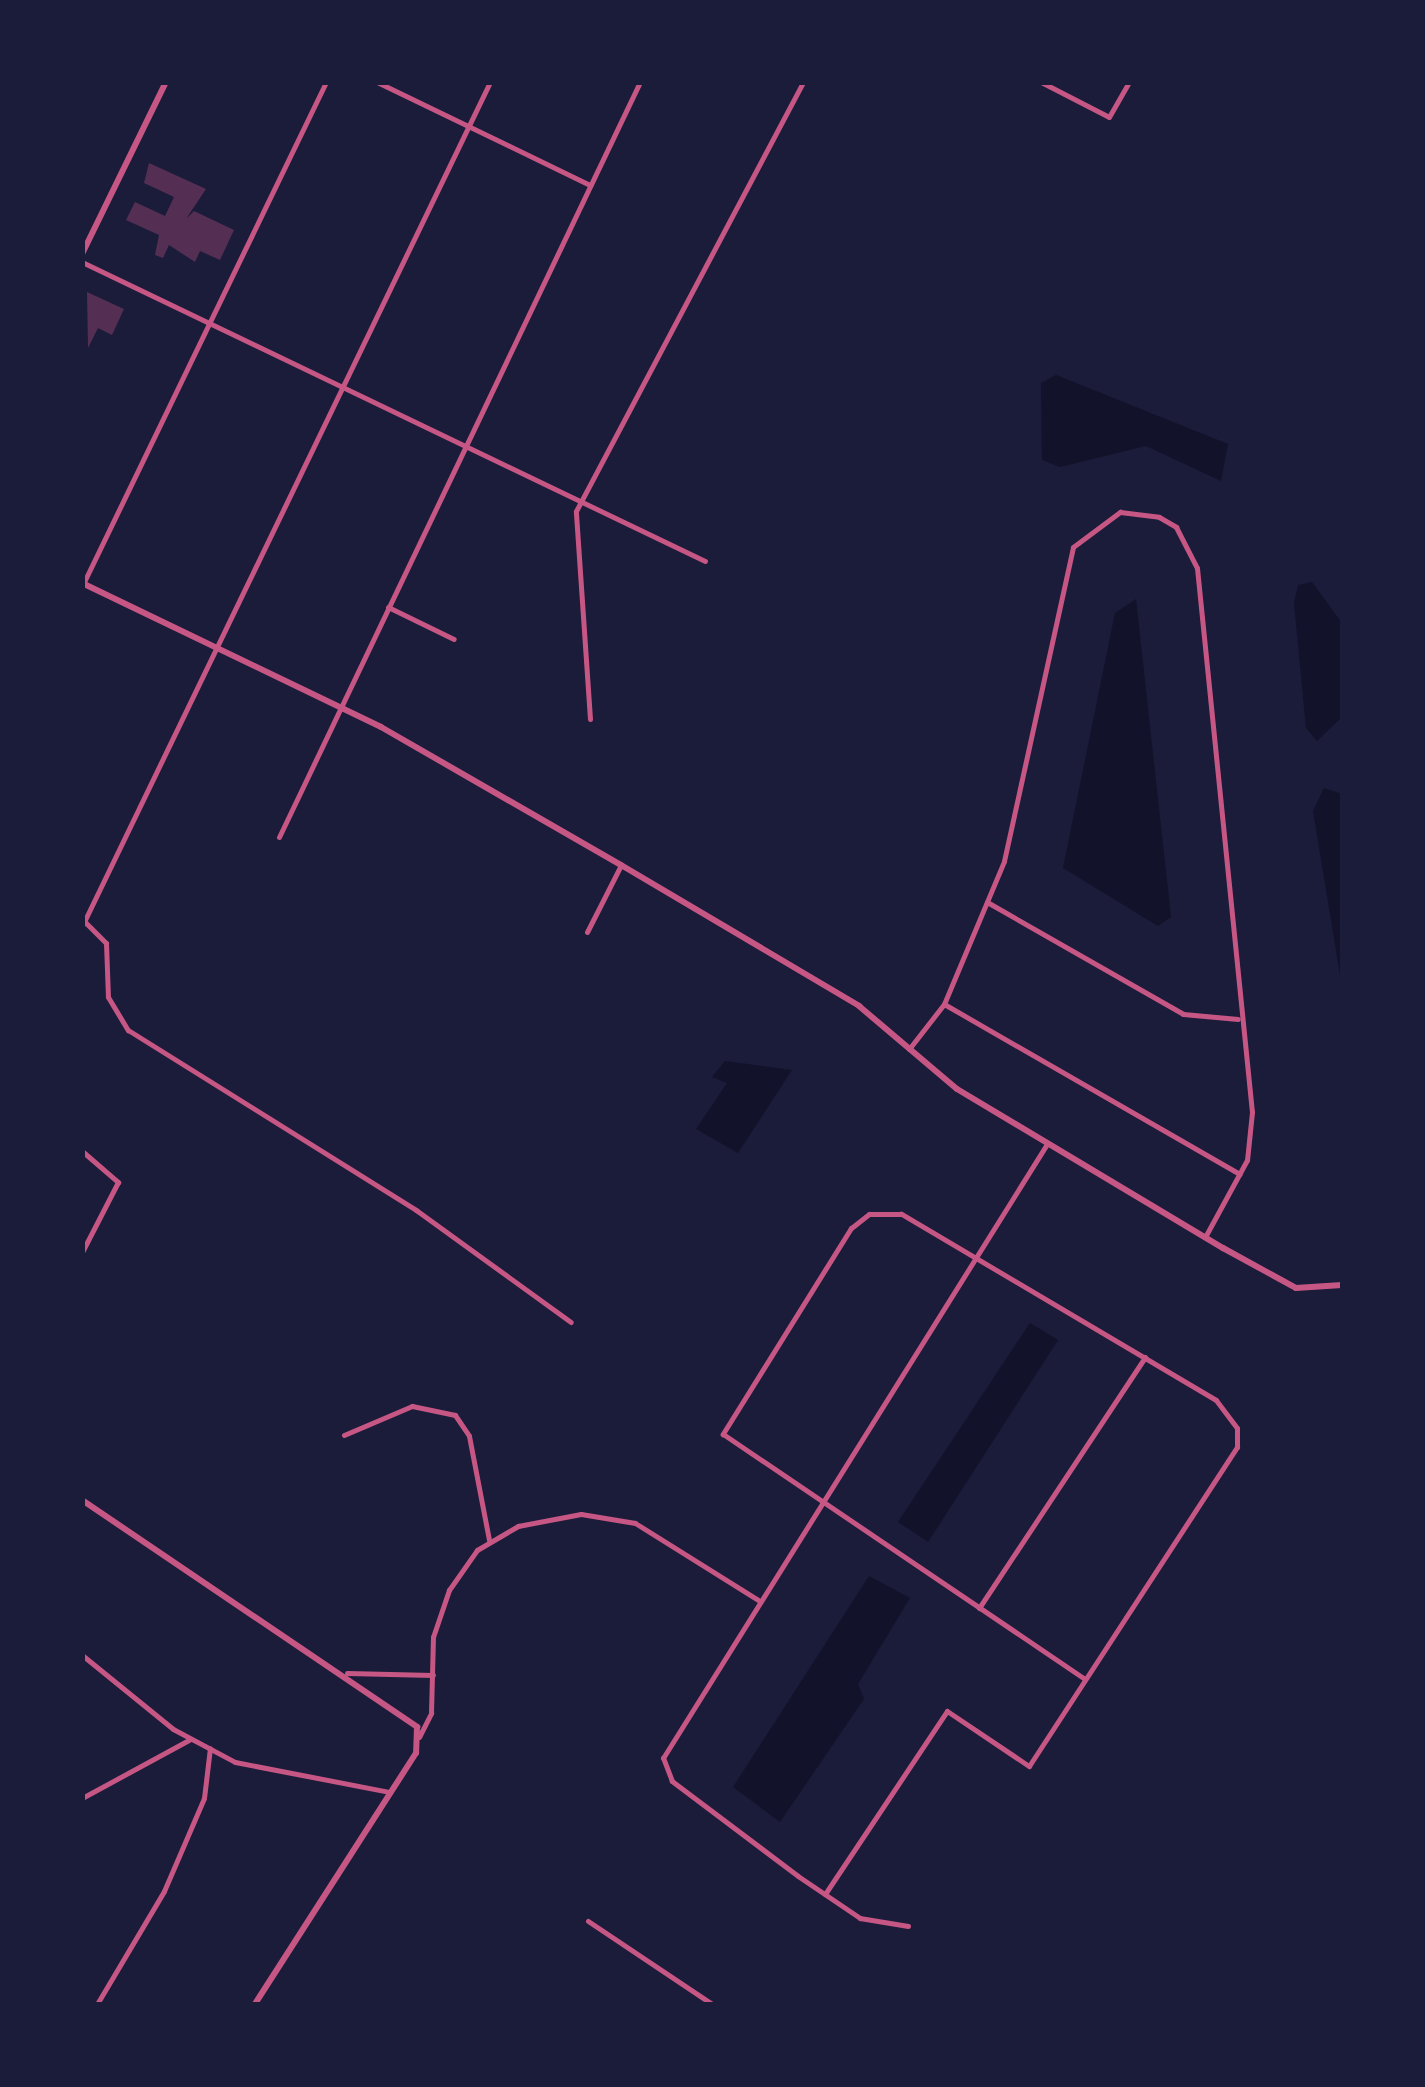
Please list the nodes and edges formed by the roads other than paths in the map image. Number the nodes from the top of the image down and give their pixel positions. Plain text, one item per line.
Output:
1 (166, 82) edge
2 (326, 82) edge
3 (377, 82) edge
4 (490, 82) edge
5 (640, 82) edge
6 (803, 82) edge
7 (1041, 82) edge
8 (1129, 82) edge
9 (468, 127) junction
10 (590, 185) junction
11 (82, 254) edge
12 (82, 262) edge
13 (209, 323) junction
14 (342, 387) junction
15 (465, 448) junction
16 (580, 503) junction
17 (706, 561) dead end
18 (82, 584) edge
19 (388, 607) junction
20 (454, 639) dead end
21 (216, 649) junction
22 (340, 708) junction
23 (590, 719) dead end
24 (279, 837) dead end
25 (621, 864) junction
26 (987, 902) junction
27 (83, 923) edge
28 (587, 932) dead end
29 (944, 1004) junction
30 (1238, 1019) junction
31 (909, 1049) junction
32 (1048, 1143) junction
33 (82, 1151) edge
34 (1241, 1174) junction
35 (1205, 1237) junction
36 (82, 1252) edge
37 (982, 1260) junction
38 (1342, 1285) edge
39 (571, 1322) dead end
40 (1146, 1357) junction
41 (344, 1435) dead end
42 (82, 1500) edge
43 (822, 1504) junction
44 (489, 1540) junction
45 (758, 1600) junction
46 (979, 1608) junction
47 (82, 1654) edge
48 (347, 1674) junction
49 (433, 1675) junction
50 (1085, 1679) junction
51 (419, 1737) junction
52 (189, 1740) junction
53 (210, 1748) junction
54 (393, 1792) junction
55 (82, 1798) edge
56 (824, 1894) junction
57 (588, 1921) dead end
58 (908, 1926) dead end
59 (97, 2004) edge
60 (254, 2004) edge
61 (712, 2004) edge

1 - 11 street
2 - 13 street
3 - 9 street
4 - 9 street
5 - 10 street
6 - 16 street
7 - 8 street
9 - 10 street
9 - 14 street
10 - 15 street
12 - 13 street
13 - 14 street
13 - 18 street
14 - 15 street
14 - 21 street
15 - 16 street
15 - 19 street
16 - 17 street
16 - 23 street
18 - 21 street
19 - 20 street
19 - 22 street
21 - 22 street
21 - 27 street
22 - 24 street
22 - 25 street
25 - 28 street
25 - 31 street
26 - 29 street
26 - 30 street
26 - 30 street
27 - 39 street
29 - 31 street
29 - 34 street
30 - 34 street
31 - 32 street
32 - 35 street
32 - 37 street
33 - 36 street
34 - 35 street
35 - 38 street
37 - 40 street
37 - 43 street
37 - 43 street
40 - 46 street
40 - 50 street
41 - 44 street
42 - 48 street
43 - 45 street
43 - 46 street
44 - 45 street
44 - 49 street
45 - 56 street
46 - 50 street
47 - 52 street
48 - 49 street
48 - 51 street
49 - 51 street
50 - 56 street
51 - 54 street
52 - 53 street
52 - 55 street
53 - 54 street
53 - 59 street
54 - 60 street
56 - 58 street
57 - 61 street

